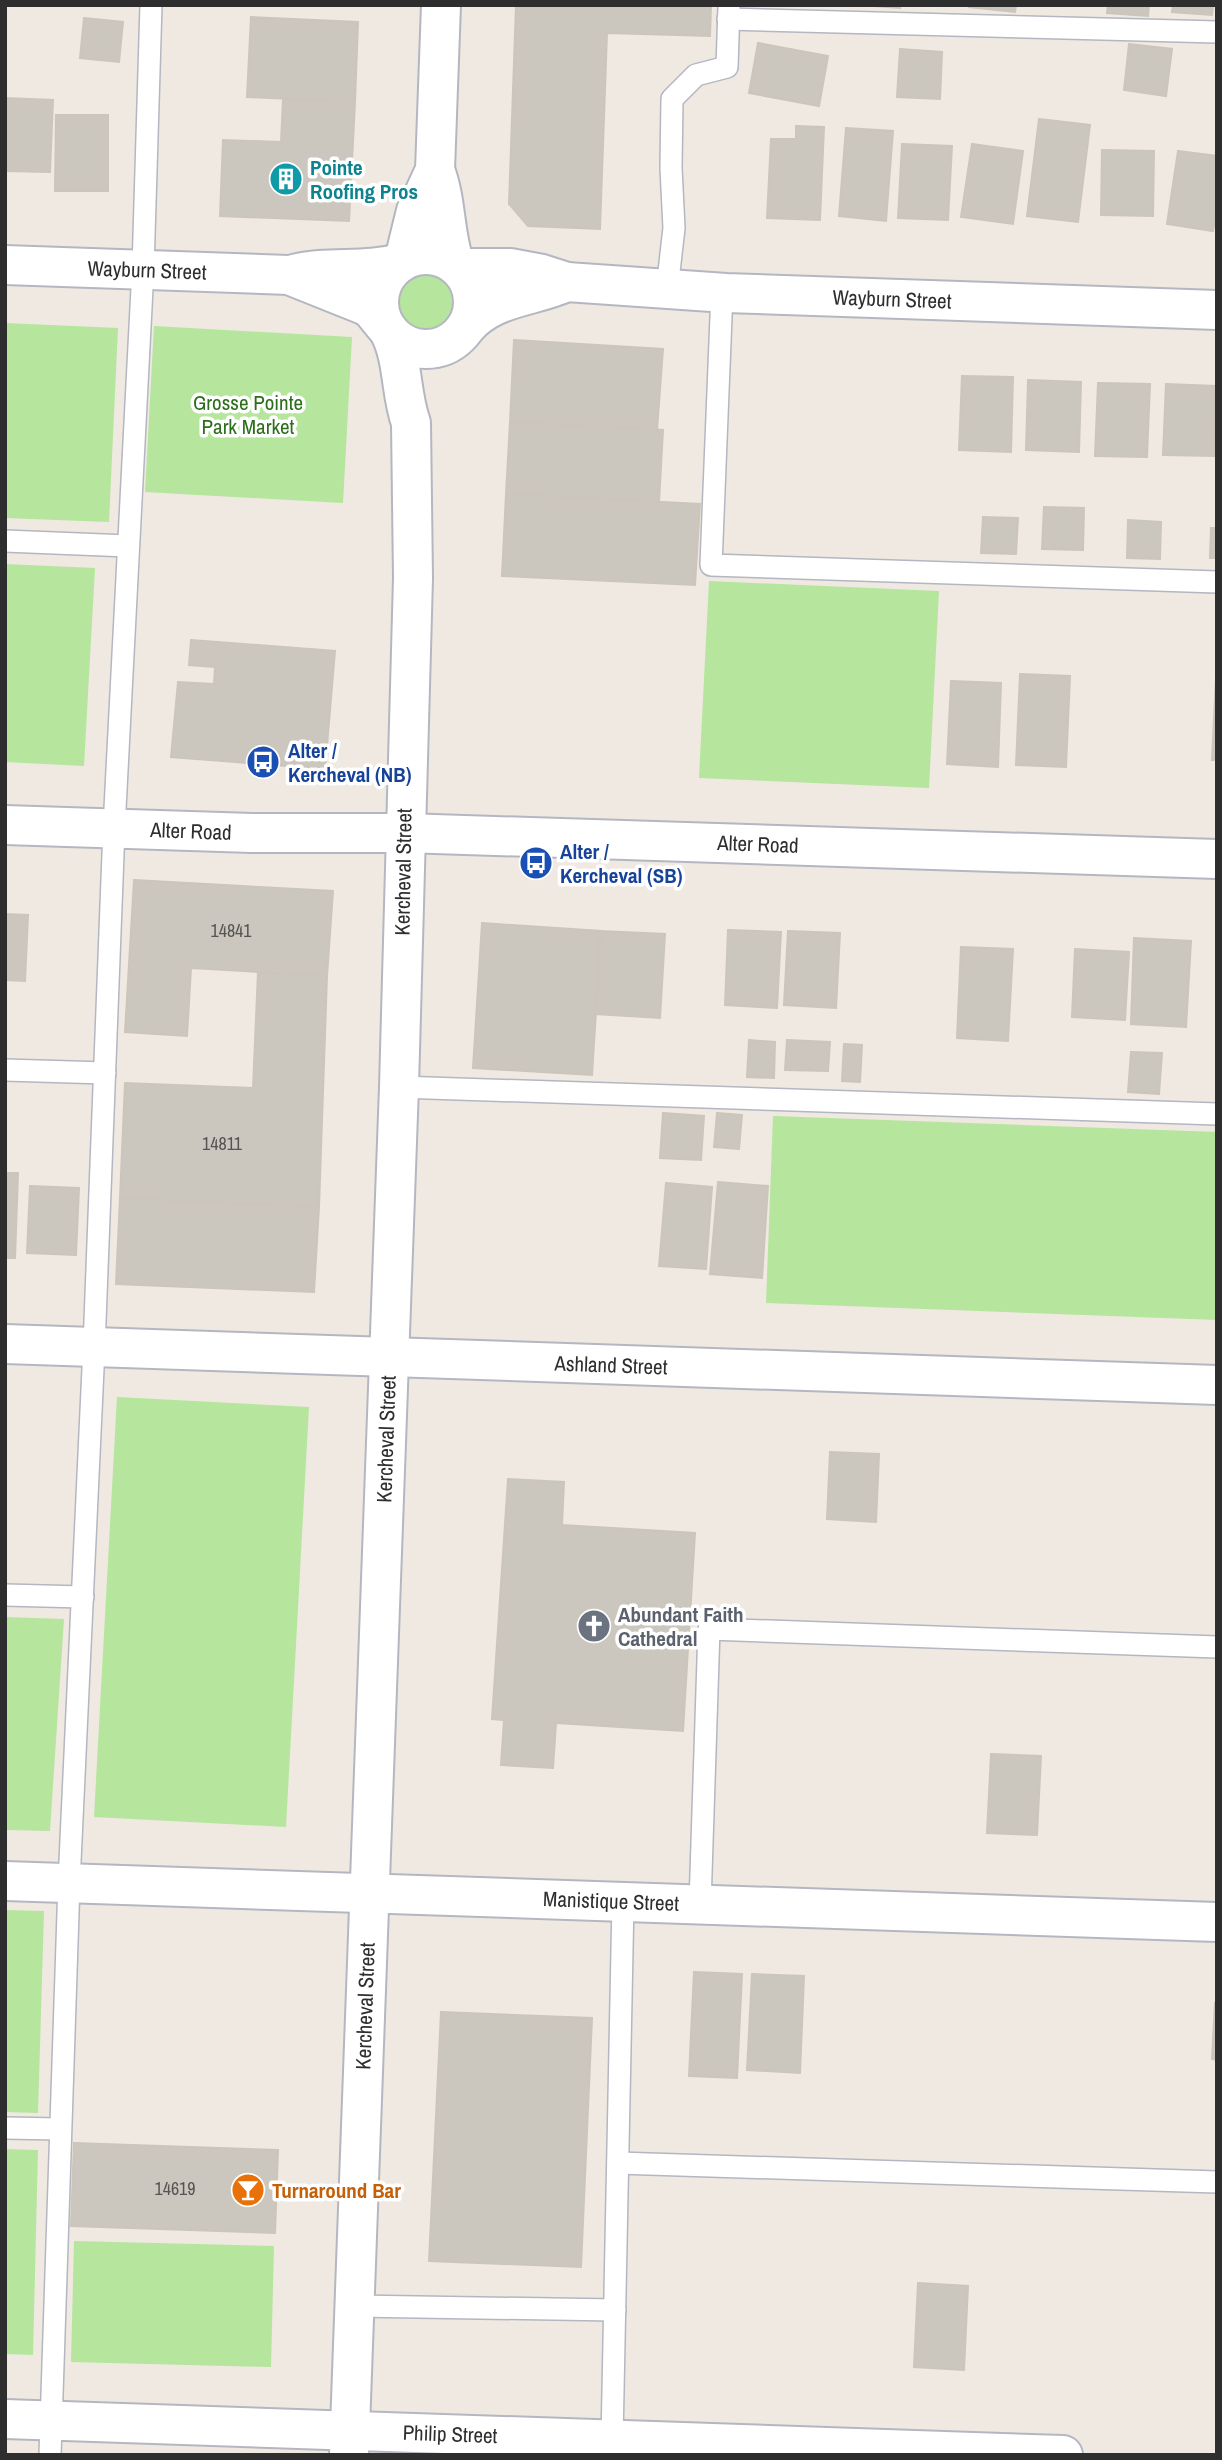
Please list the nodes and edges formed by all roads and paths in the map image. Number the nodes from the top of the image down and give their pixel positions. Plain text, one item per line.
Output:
1 (151, 5) edge
2 (441, 5) edge
3 (729, 12) edge
4 (1217, 32) edge
5 (435, 170) junction
6 (402, 262) junction
7 (5, 265) edge
8 (457, 266) junction
9 (142, 269) junction
10 (289, 275) junction
11 (567, 282) junction
12 (667, 289) junction
13 (722, 292) junction
14 (1217, 310) edge
15 (387, 328) junction
16 (457, 335) junction
17 (411, 423) junction
18 (5, 541) edge
19 (128, 546) junction
20 (1217, 582) edge
21 (5, 825) edge
22 (114, 828) junction
23 (404, 833) junction
24 (1217, 859) edge
25 (5, 1070) edge
26 (104, 1073) junction
27 (399, 1087) junction
28 (1217, 1114) edge
29 (5, 1345) edge
30 (94, 1347) junction
31 (390, 1357) junction
32 (1217, 1385) edge
33 (5, 1595) edge
34 (83, 1597) junction
35 (1217, 1647) edge
36 (5, 1881) edge
37 (69, 1883) junction
38 (369, 1892) junction
39 (623, 1901) junction
40 (700, 1904) junction
41 (1217, 1922) edge
42 (5, 2128) edge
43 (60, 2129) junction
44 (618, 2163) junction
45 (1217, 2182) edge
46 (355, 2306) junction
47 (615, 2310) junction
48 (5, 2419) edge
49 (50, 2438) edge
50 (612, 2440) junction
51 (350, 2443) edge
52 (1063, 2455) edge

1 - 9 lane
2 - 5 street, Kercheval Street
3 - 4 lane
3 - 12 lane
5 - 6 street, Kercheval Street
5 - 8 street, Kercheval Street
6 - 8 street
6 - 10 street, Wayburn Street
6 - 15 street, Kercheval Street
7 - 9 street, Wayburn Street
8 - 11 street, Wayburn Street
8 - 16 street, Kercheval Street
9 - 10 street, Wayburn Street
9 - 19 lane
10 - 15 street, Wayburn Street
11 - 12 street, Wayburn Street
11 - 16 street, Wayburn Street
12 - 13 street, Wayburn Street
13 - 14 street, Wayburn Street
13 - 20 lane
15 - 16 street
15 - 17 street, Kercheval Street
16 - 17 street, Kercheval Street
17 - 23 street, Kercheval Street
18 - 19 lane
19 - 22 lane
21 - 22 street, Alter Road
22 - 23 street, Alter Road
22 - 26 lane
23 - 24 street, Alter Road
23 - 27 street, Kercheval Street
25 - 26 lane
26 - 30 lane
27 - 28 lane
27 - 31 street, Kercheval Street
29 - 30 street, Ashland Street
30 - 31 street, Ashland Street
30 - 34 lane
31 - 32 street, Ashland Street
31 - 38 street, Kercheval Street
33 - 34 lane
34 - 37 lane
35 - 40 lane
36 - 37 street, Manistique Street
37 - 38 street, Manistique Street
37 - 43 lane
38 - 39 street, Manistique Street
38 - 46 street, Kercheval Street
39 - 40 street, Manistique Street
39 - 44 lane
40 - 41 street, Manistique Street
42 - 43 lane
43 - 49 lane
44 - 45 lane
44 - 47 lane
46 - 47 lane
46 - 51 street, Kercheval Street
47 - 50 lane
48 - 49 street, Philip Street
49 - 51 street, Philip Street
50 - 51 street, Philip Street
50 - 52 street, Philip Street

